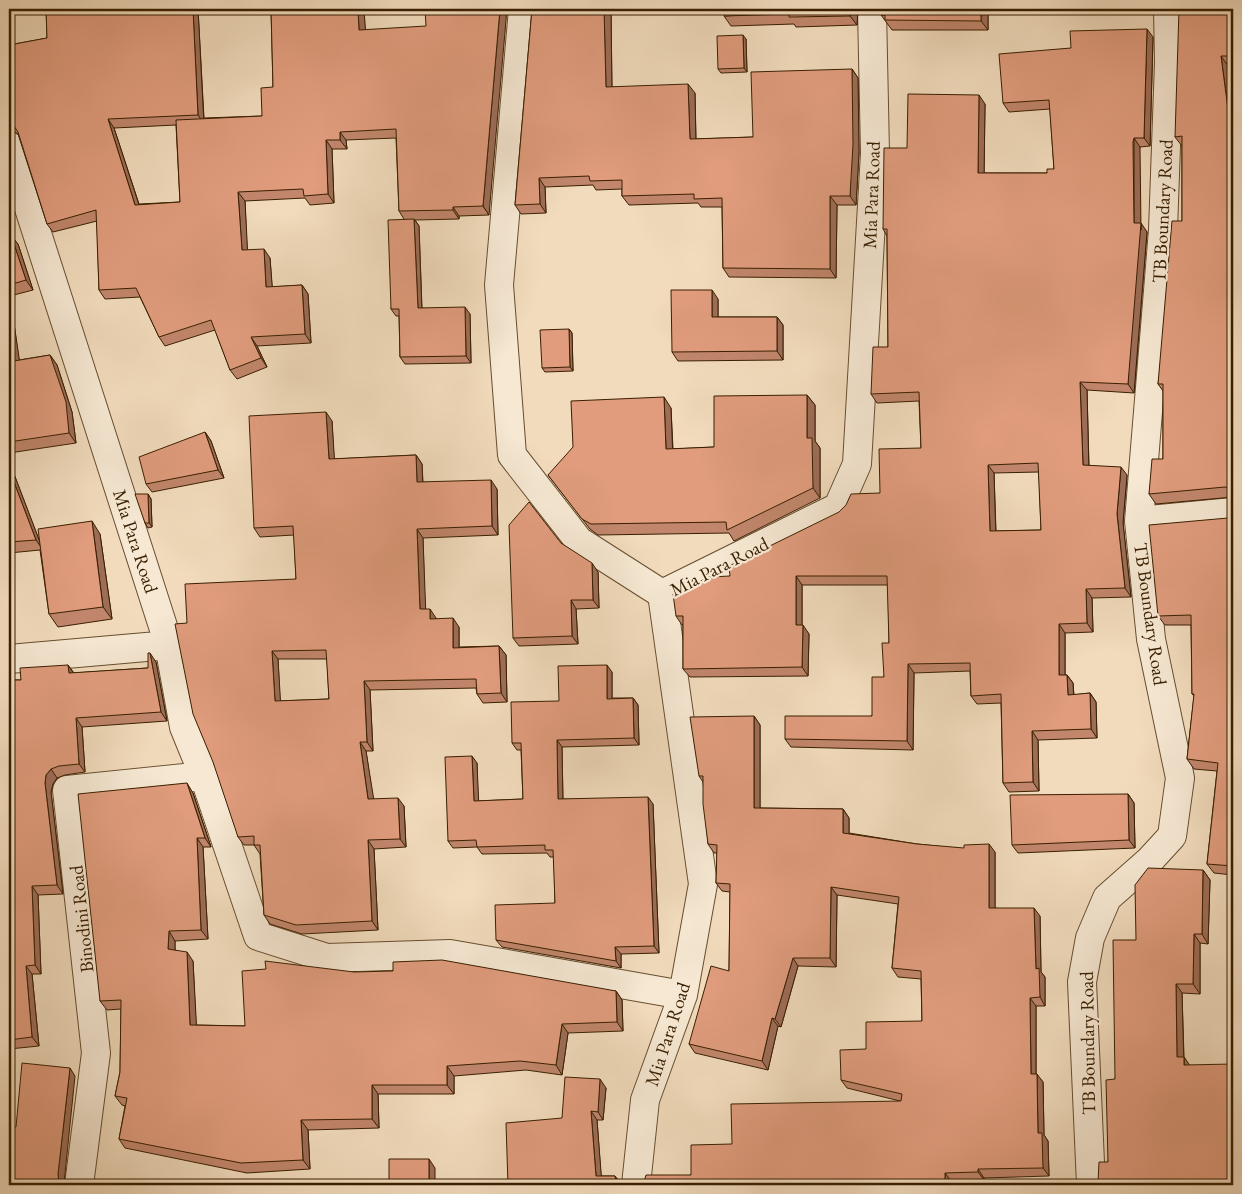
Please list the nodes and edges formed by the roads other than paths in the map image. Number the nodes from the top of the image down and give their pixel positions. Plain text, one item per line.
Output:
1 (523, 9) edge
2 (872, 9) edge
3 (1168, 9) edge
4 (9, 146) edge
5 (1233, 512) edge
6 (1139, 522) junction
7 (662, 594) junction
8 (169, 645) junction
9 (9, 659) edge
10 (204, 776) junction
11 (683, 995) junction
12 (79, 1185) edge
13 (636, 1185) edge
14 (1091, 1185) edge

1 - 7 street
2 - 7 street, Mia Para Road
3 - 6 street, TB Boundary Road
4 - 8 street, Mia Para Road
5 - 6 street
6 - 14 street, TB Boundary Road
7 - 11 street, Mia Para Road
8 - 9 street
8 - 10 street, Mia Para Road
10 - 11 street, Mia Para Road
10 - 12 street, Binodini Road
11 - 13 street, Mia Para Road

